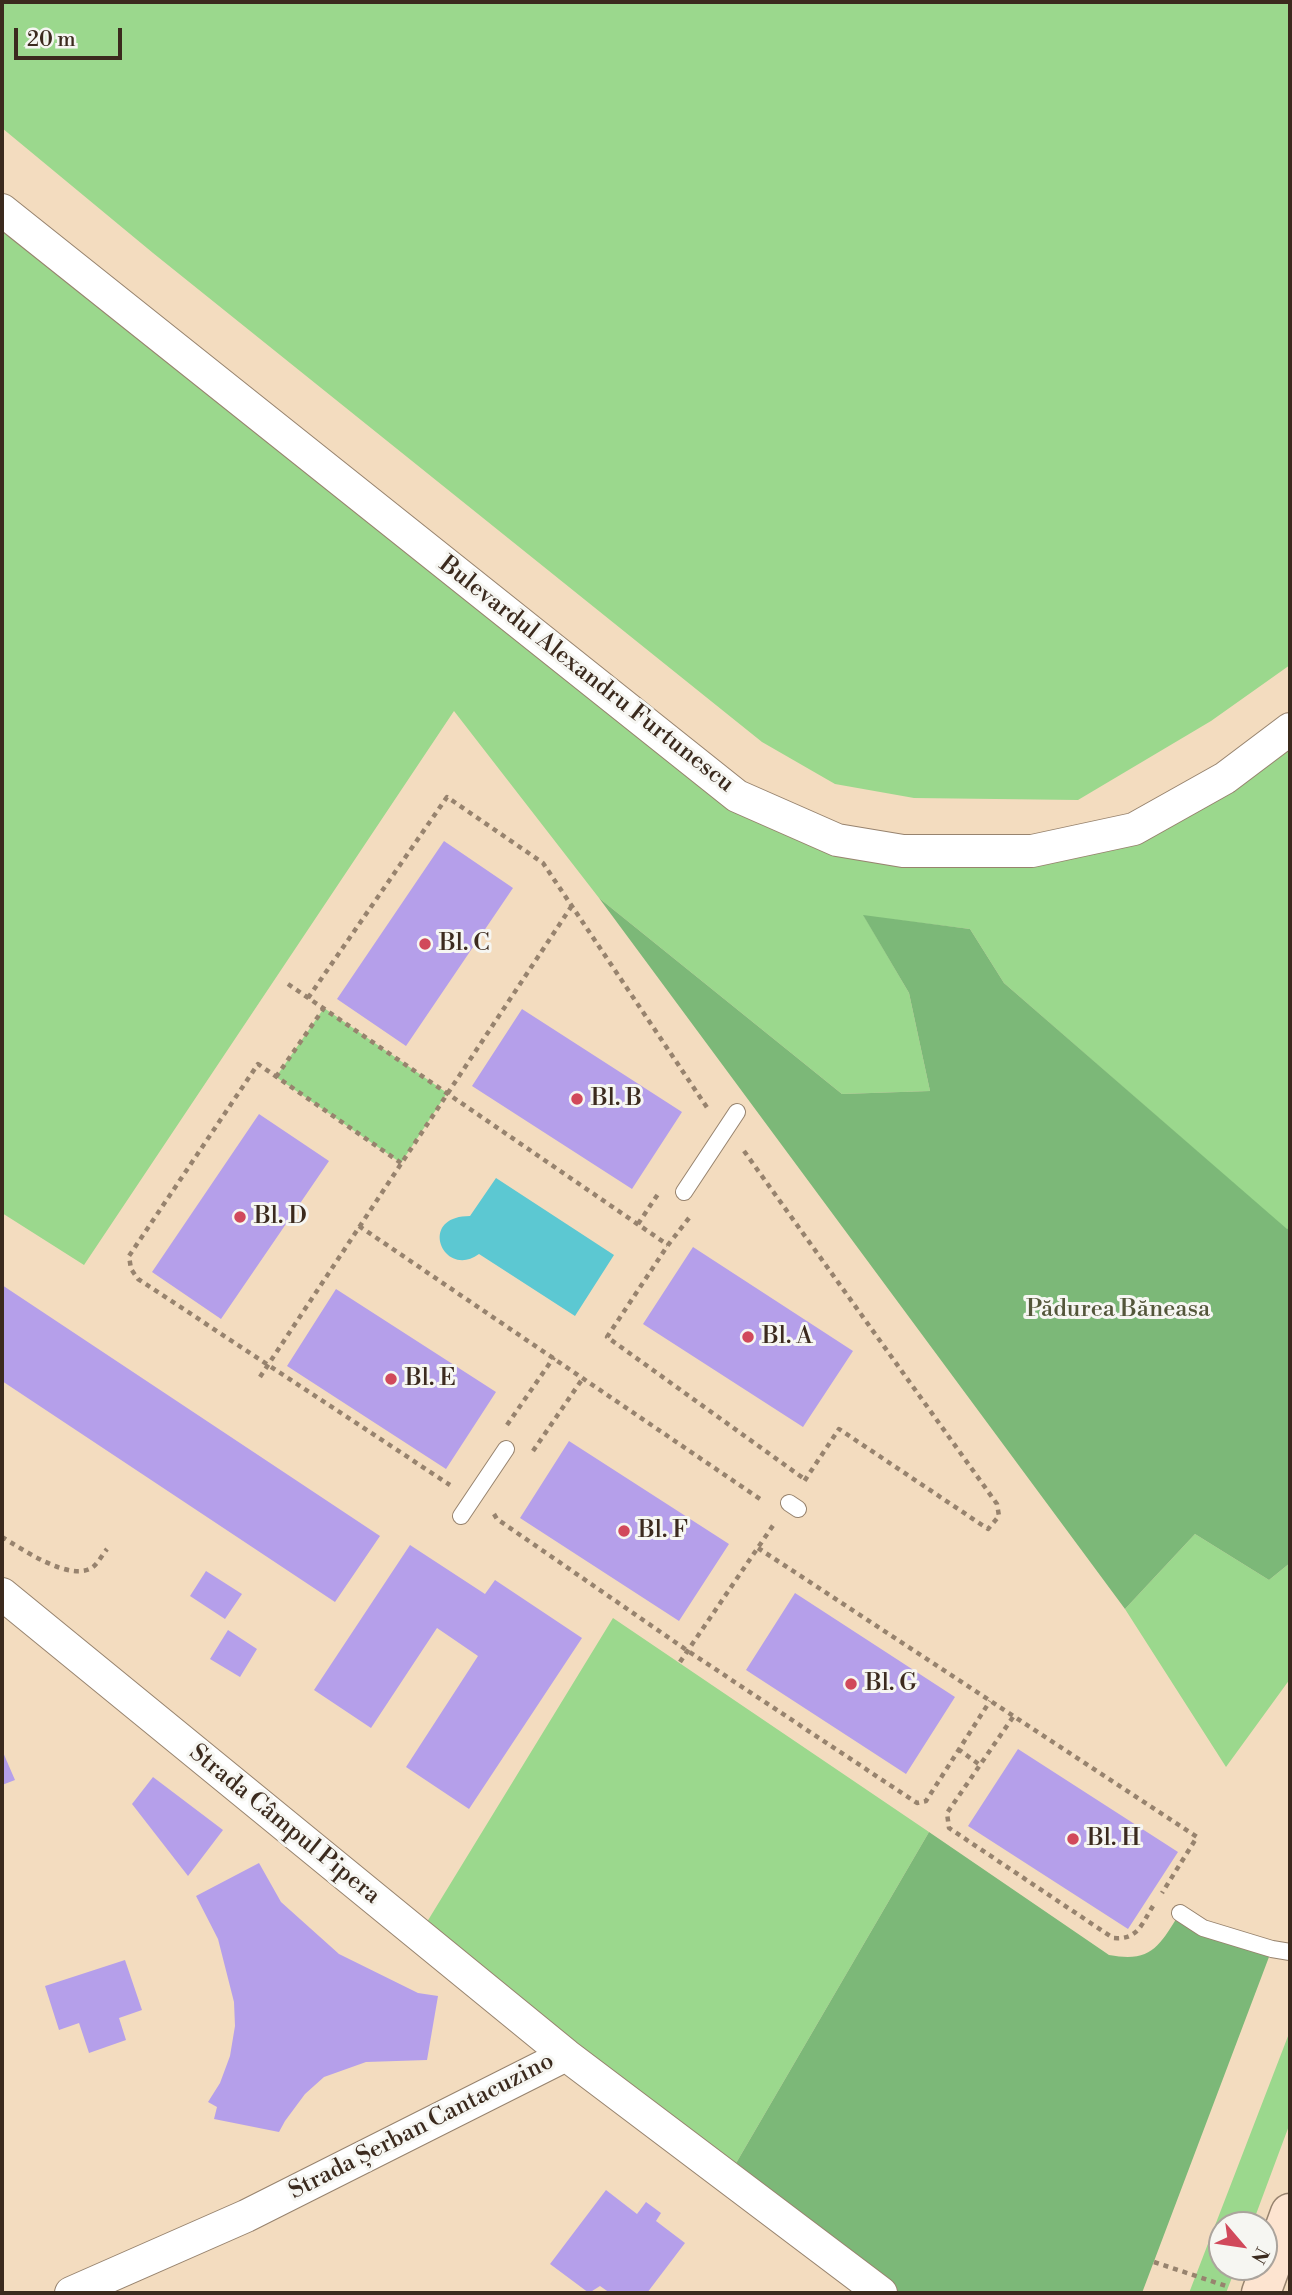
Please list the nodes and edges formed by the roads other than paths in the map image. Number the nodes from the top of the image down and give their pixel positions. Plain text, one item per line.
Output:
1 (2, 210) edge
2 (1290, 729) edge
3 (737, 1112) dead end
4 (684, 1192) dead end
5 (506, 1449) dead end
6 (461, 1516) dead end
7 (2, 1594) edge
8 (1180, 1913) dead end
9 (1290, 1952) edge
10 (566, 2055) junction
11 (1290, 2213) edge
12 (1245, 2290) edge
13 (71, 2293) edge
14 (881, 2293) edge

1 - 2 street, Bulevardul Alexandru Furtunescu
3 - 4 lane
5 - 6 lane
7 - 10 street, Strada Câmpul Pipera
8 - 9 lane
10 - 13 street, Strada Șerban Cantacuzino
10 - 14 street, Strada Șerban Cantacuzino
11 - 12 street

